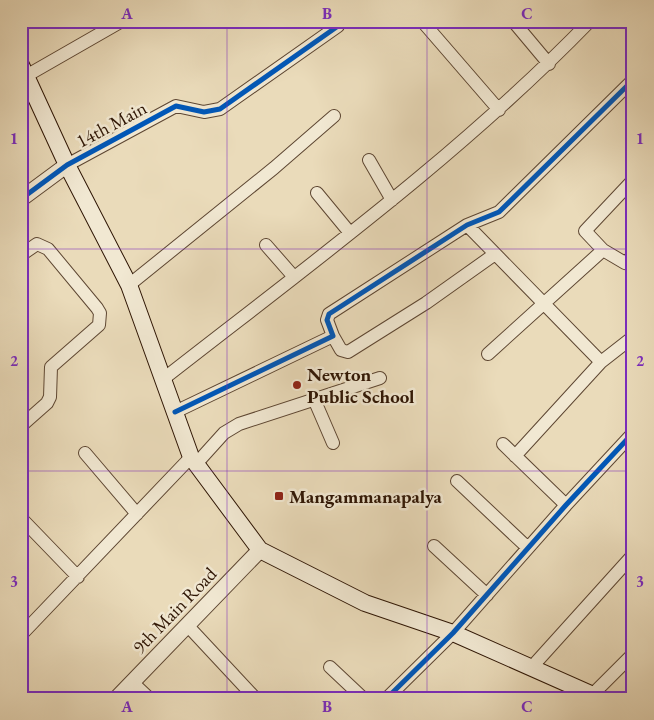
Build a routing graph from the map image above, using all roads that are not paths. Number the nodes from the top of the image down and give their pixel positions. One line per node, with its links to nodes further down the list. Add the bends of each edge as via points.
1 (122, 21): 7 (street)
2 (422, 21): 9 (street)
3 (513, 21): 6 (street)
4 (590, 21): 6 (street)
5 (338, 26): 12 (street, 14th Main, via 225,106 212,112 176,106)
6 (549, 64): 9 (street)
7 (24, 70): 12 (main road)
8 (633, 80): 17 (street, via 499,212)
9 (499, 110): 16 (street)
10 (334, 116): 25 (street)
11 (368, 160): 16 (street)
12 (67, 166): 15 (street, 14th Main); 25 (main road)
13 (633, 180): 20 (street, via 585,231)
14 (316, 193): 18 (street)
15 (21, 199)
16 (392, 200): 18 (street)
17 (466, 224): 21 (street); 27 (street, via 329,314 327,320)
18 (350, 233): 24 (street)
19 (266, 245): 24 (street)
20 (603, 250): 23 (street, via 625,263); 26 (street)
21 (495, 254): 26 (street); 27 (street, via 348,352 342,350)
22 (21, 255): 35 (street, via 37,244 48,249 97,308 101,319 51,367 51,390 47,403)
23 (633, 256)
24 (294, 277): 32 (street)
25 (129, 285): 32 (main road)
26 (543, 303): 29 (street); 30 (street)
27 (333, 336): 34 (street)
28 (633, 337): 30 (street)
29 (488, 354)
30 (602, 362): 40 (street)
31 (380, 378): 33 (street)
32 (162, 380): 34 (main road)
33 (314, 399): 37 (street); 41 (street, via 230,428)
34 (175, 412): 41 (main road)
35 (21, 426)
36 (633, 433): 43 (street)
37 (333, 443)
38 (503, 444): 40 (street)
39 (85, 453): 44 (street)
40 (515, 456): 43 (street)
41 (194, 460): 44 (street); 48 (main road)
42 (457, 481): 47 (street)
43 (566, 505): 47 (street)
44 (137, 514): 50 (street)
45 (22, 520): 50 (street)
46 (434, 546): 51 (street)
47 (528, 548): 51 (street)
48 (260, 550): 52 (street, 9th Main Road); 53 (main road, via 365,604)
49 (633, 555): 57 (street)
50 (78, 577): 54 (street)
51 (487, 595): 53 (street)
52 (187, 625): 58 (street, 9th Main Road); 62 (street)
53 (453, 633): 57 (main road); 64 (street)
54 (21, 635)
55 (633, 654): 59 (street)
56 (330, 668): 63 (street)
57 (531, 668): 59 (main road)
58 (132, 682): 60 (street, 9th Main Road); 61 (street)
59 (597, 696)
60 (116, 699)
61 (150, 699)
62 (256, 699)
63 (364, 699)
64 (386, 699)

